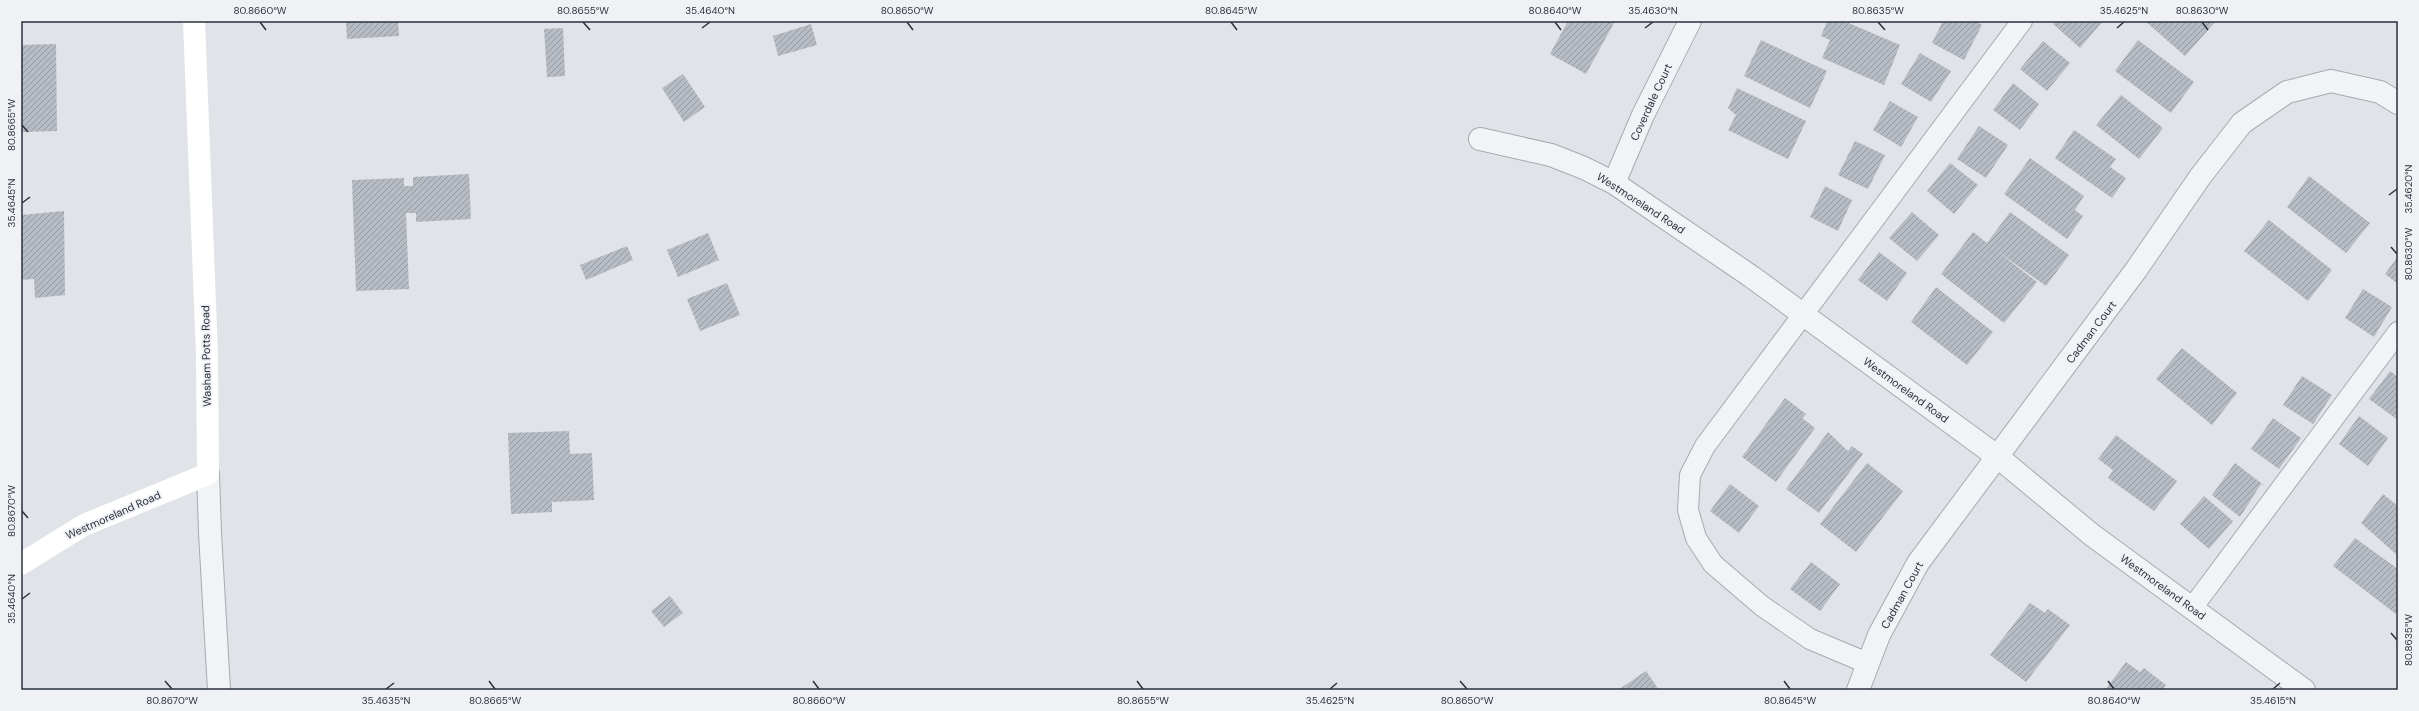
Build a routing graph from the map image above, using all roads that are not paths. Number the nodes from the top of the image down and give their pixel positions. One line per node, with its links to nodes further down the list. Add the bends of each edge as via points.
1 (194, 21): 10 (street, Washam Potts Road)
2 (1690, 21): 6 (street, Coverdale Court, via 1643,115)
3 (2022, 21): 7 (lane)
4 (2398, 103): 9 (street, Cadman Court, via 2380,92 2330,81 2287,92 2242,123 2200,177 2136,270)
5 (1480, 139): 6 (street, Westmoreland Road, via 1551,155)
6 (1614, 183): 7 (street, Westmoreland Road)
7 (1803, 314): 9 (street, Westmoreland Road); 13 (lane, via 1705,446 1690,475 1688,510 1696,538 1713,564 1762,606 1810,639)
8 (2398, 332): 12 (lane)
9 (1998, 457): 12 (street, Westmoreland Road, via 2092,535); 13 (street, Cadman Court, via 1918,563 1879,635)
10 (208, 474): 11 (street, Westmoreland Road, via 84,525); 14 (street, Washam Potts Road)
11 (21, 564)
12 (2192, 608): 16 (street, Westmoreland Road)
13 (1867, 664): 15 (street, Cadman Court)
14 (219, 690)
15 (1858, 690)
16 (2304, 690)

